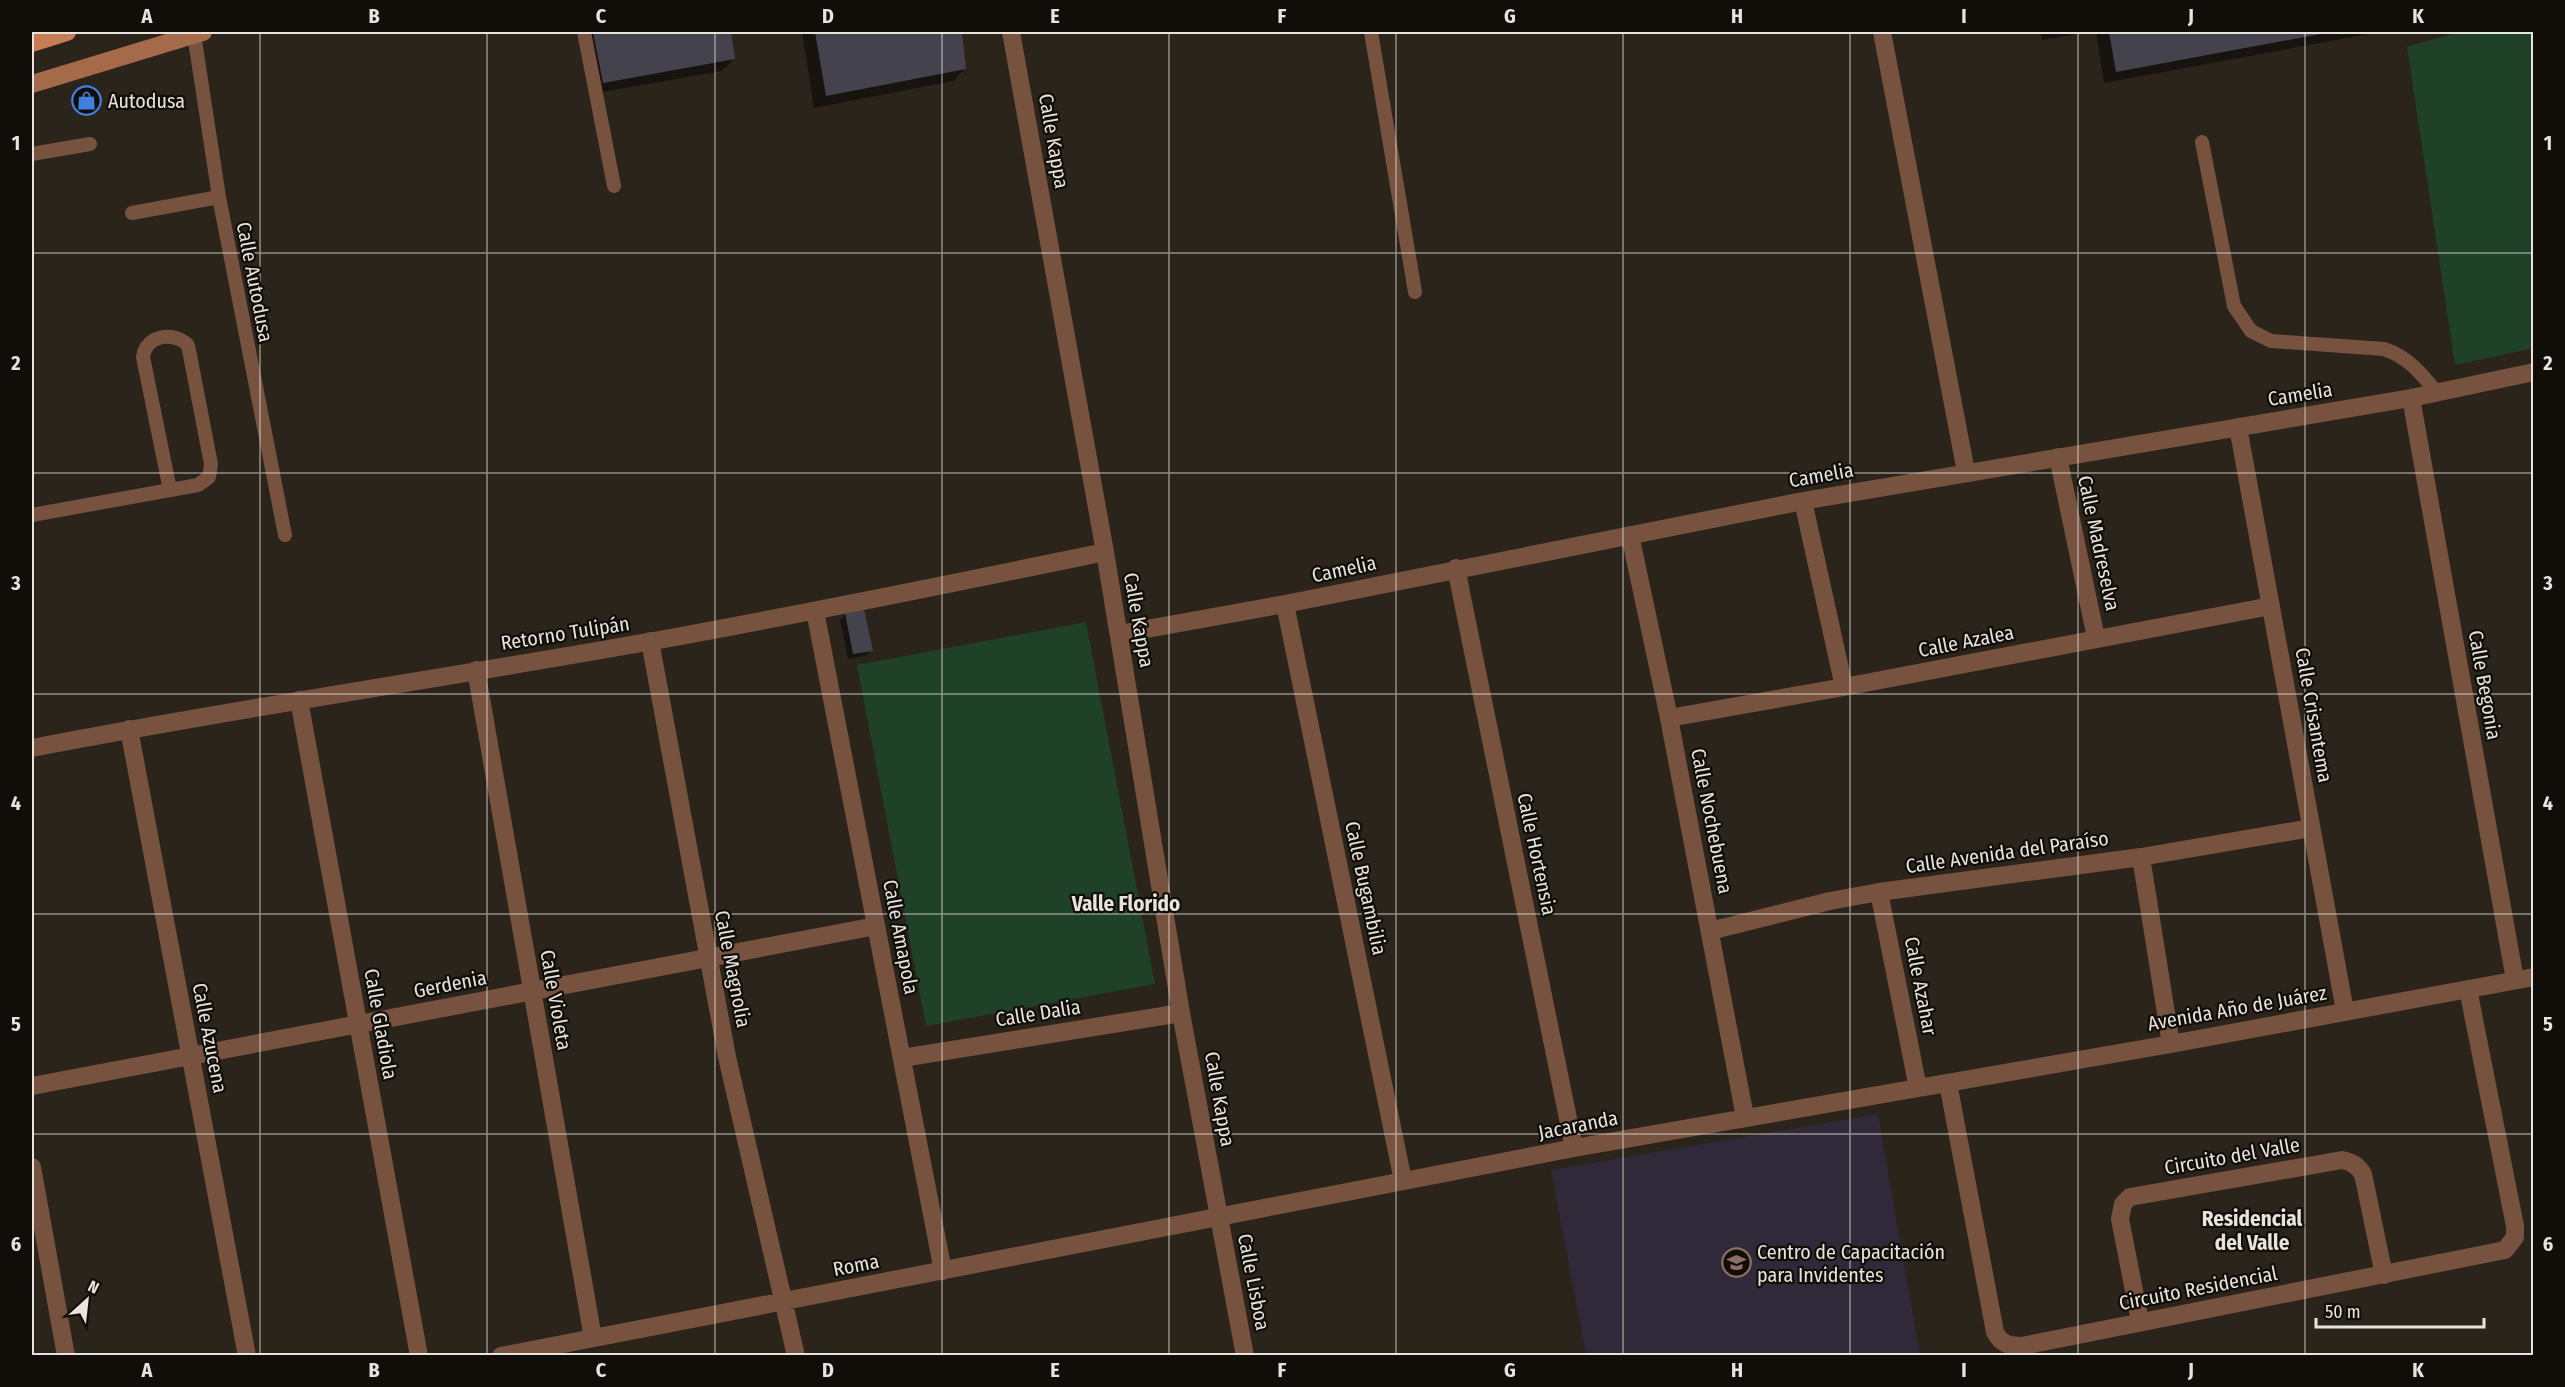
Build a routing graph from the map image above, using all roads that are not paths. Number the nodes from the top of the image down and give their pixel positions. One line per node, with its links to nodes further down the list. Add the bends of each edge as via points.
1 (67, 32): 7 (main road)
2 (584, 32): 12 (lane)
3 (1011, 32): 27 (street, Calle Kappa)
4 (1371, 32): 15 (lane)
5 (1882, 32): 21 (street)
6 (198, 33): 8 (street); 13 (lane, Calle Autodusa)
7 (32, 43)
8 (32, 84)
9 (2202, 142): 17 (lane, via 2234,306 2251,331 2271,341 2384,349 2401,355)
10 (90, 144): 11 (lane)
11 (32, 154)
12 (614, 186)
13 (219, 197): 14 (lane); 25 (lane, Calle Autodusa)
14 (132, 213)
15 (1415, 291)
16 (2534, 372): 17 (street, Camelia)
17 (2437, 393): 18 (street, Camelia)
18 (2411, 398): 19 (street, Camelia); 48 (street, Calle Begonia)
19 (2238, 427): 20 (street, Camelia); 30 (street, Calle Crisantema)
20 (2058, 457): 21 (street, Camelia); 33 (street, Calle Madreselva)
21 (1966, 472): 23 (street, Camelia)
22 (170, 490): 22 (lane, via 143,357 150,342 170,336 188,345 211,464 204,483); 24 (lane)
23 (1803, 501): 26 (street, Camelia); 36 (street)
24 (32, 515)
25 (285, 535)
26 (1630, 535): 28 (street, Camelia); 38 (street, Calle Nochebuena)
27 (1105, 552): 31 (street, Retorno Tulipán); 32 (street, Calle Kappa)
28 (1455, 568): 29 (street, Camelia); 61 (street, Calle Hortensia)
29 (1285, 604): 32 (street, Camelia); 63 (street, Calle Bugambilia)
30 (2271, 606): 33 (street, Calle Azalea); 41 (street, Calle Crisantema)
31 (815, 611): 34 (street, Retorno Tulipán); 44 (street, Calle Amapola)
32 (1119, 634): 52 (street, Calle Kappa)
33 (2096, 638): 36 (street, Calle Azalea)
34 (650, 641): 35 (street, Retorno Tulipán); 46 (street, Calle Magnolia)
35 (476, 670): 37 (street, Retorno Tulipán); 50 (street, Calle Violeta)
36 (1844, 687): 38 (street, Calle Azalea)
37 (298, 700): 39 (street, Retorno Tulipán); 53 (street, Calle Gladiola)
38 (1669, 718): 45 (street, Calle Nochebuena)
39 (129, 729): 40 (street, Retorno Tulipán); 55 (street, Calle Azucena)
40 (32, 748)
41 (2311, 828): 42 (street, Calle Avenida del Paraíso); 51 (street, Calle Crisantema)
42 (2141, 857): 43 (street, Calle Avenida del Paraíso); 54 (street)
43 (1879, 892): 45 (street, Calle Avenida del Paraíso); 59 (street, Calle Azahar)
44 (876, 926): 46 (street, Gerdenia); 56 (street, Calle Amapola)
45 (1710, 931): 60 (street, Calle Nochebuena)
46 (708, 958): 50 (street, Gerdenia); 67 (street, Calle Magnolia, via 748,1157)
47 (2534, 977): 48 (street, Avenida Año de Juárez)
48 (2515, 980): 49 (street, Avenida Año de Juárez)
49 (2468, 989): 51 (street, Avenida Año de Juárez); 66 (street, Circuito Residencial, via 2515,1237 2505,1250)
50 (532, 992): 53 (street, Gerdenia); 69 (street, Calle Violeta)
51 (2344, 1011): 54 (street, Avenida Año de Juárez)
52 (1181, 1013): 56 (street, Calle Dalia); 64 (street, Calle Kappa)
53 (358, 1024): 55 (street, Gerdenia); 72 (street, Calle Gladiola)
54 (2171, 1044): 57 (street, Avenida Año de Juárez)
55 (190, 1056): 58 (street, Gerdenia); 71 (street, Calle Azucena)
56 (902, 1058): 65 (street, Calle Amapola)
57 (1948, 1083): 59 (street, Jacaranda); 68 (street, Circuito Residencial, via 1998,1338 2011,1346 2022,1346)
58 (32, 1086)
59 (1918, 1088): 60 (street, Jacaranda)
60 (1745, 1117): 61 (street, Jacaranda)
61 (1574, 1149): 63 (street, Jacaranda)
62 (32, 1167): 70 (street)
63 (1403, 1181): 64 (street, Jacaranda)
64 (1218, 1217): 65 (street, Roma); 75 (street, Calle Lisboa)
65 (943, 1271): 67 (street, Roma)
66 (2384, 1275): 68 (street, Circuito Residencial); 68 (street, Circuito del Valle, via 2362,1174 2350,1161 2130,1197 2123,1203 2120,1219)
67 (784, 1302): 69 (street, Roma); 74 (street, Calle Magnolia)
68 (2140, 1321)
69 (593, 1338): 73 (street, Roma)
70 (66, 1356)
71 (247, 1356)
72 (419, 1356)
73 (501, 1356)
74 (796, 1356)
75 (1245, 1356)

